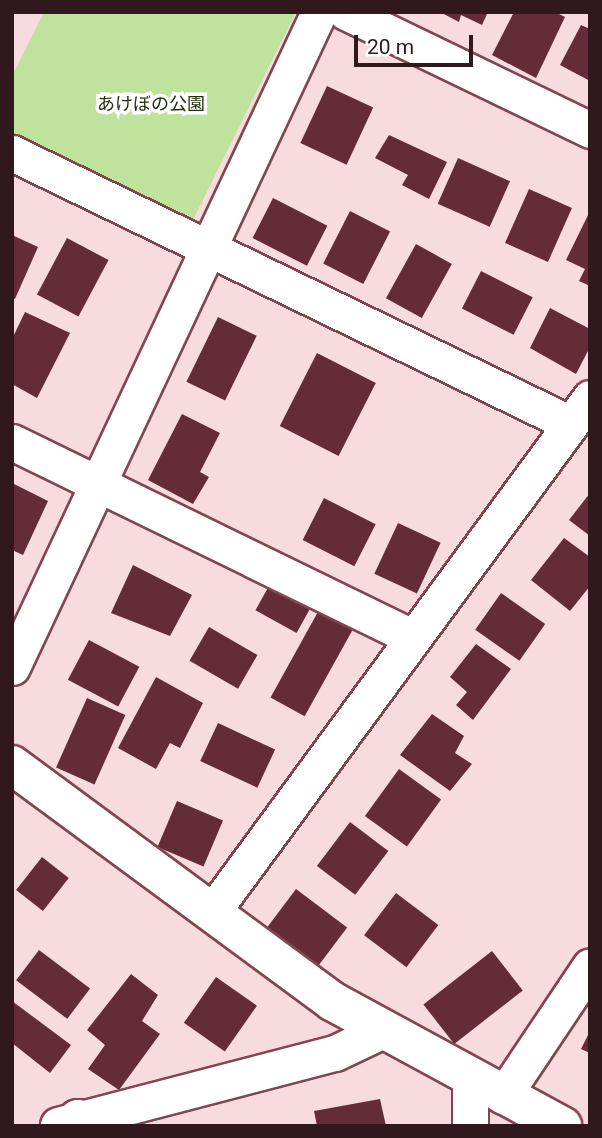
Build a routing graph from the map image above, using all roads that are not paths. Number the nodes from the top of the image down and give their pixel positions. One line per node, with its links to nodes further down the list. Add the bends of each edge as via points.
1 (319, 12): 5 (street)
2 (346, 12): 3 (street)
3 (590, 130)
4 (12, 153): 5 (street)
5 (208, 249): 6 (street); 8 (street)
6 (580, 411): 9 (street)
7 (12, 442): 8 (street)
8 (99, 483): 9 (street); 10 (street)
9 (413, 638): 12 (street)
10 (12, 667)
11 (12, 765): 12 (street)
12 (212, 912): 14 (street, via 332,1001)
13 (590, 966): 16 (street)
14 (383, 1030): 15 (street); 17 (street, via 335,1052)
15 (470, 1079): 16 (street); 18 (street)
16 (503, 1097): 19 (street)
17 (75, 1124)
18 (470, 1126)
19 (562, 1126)

